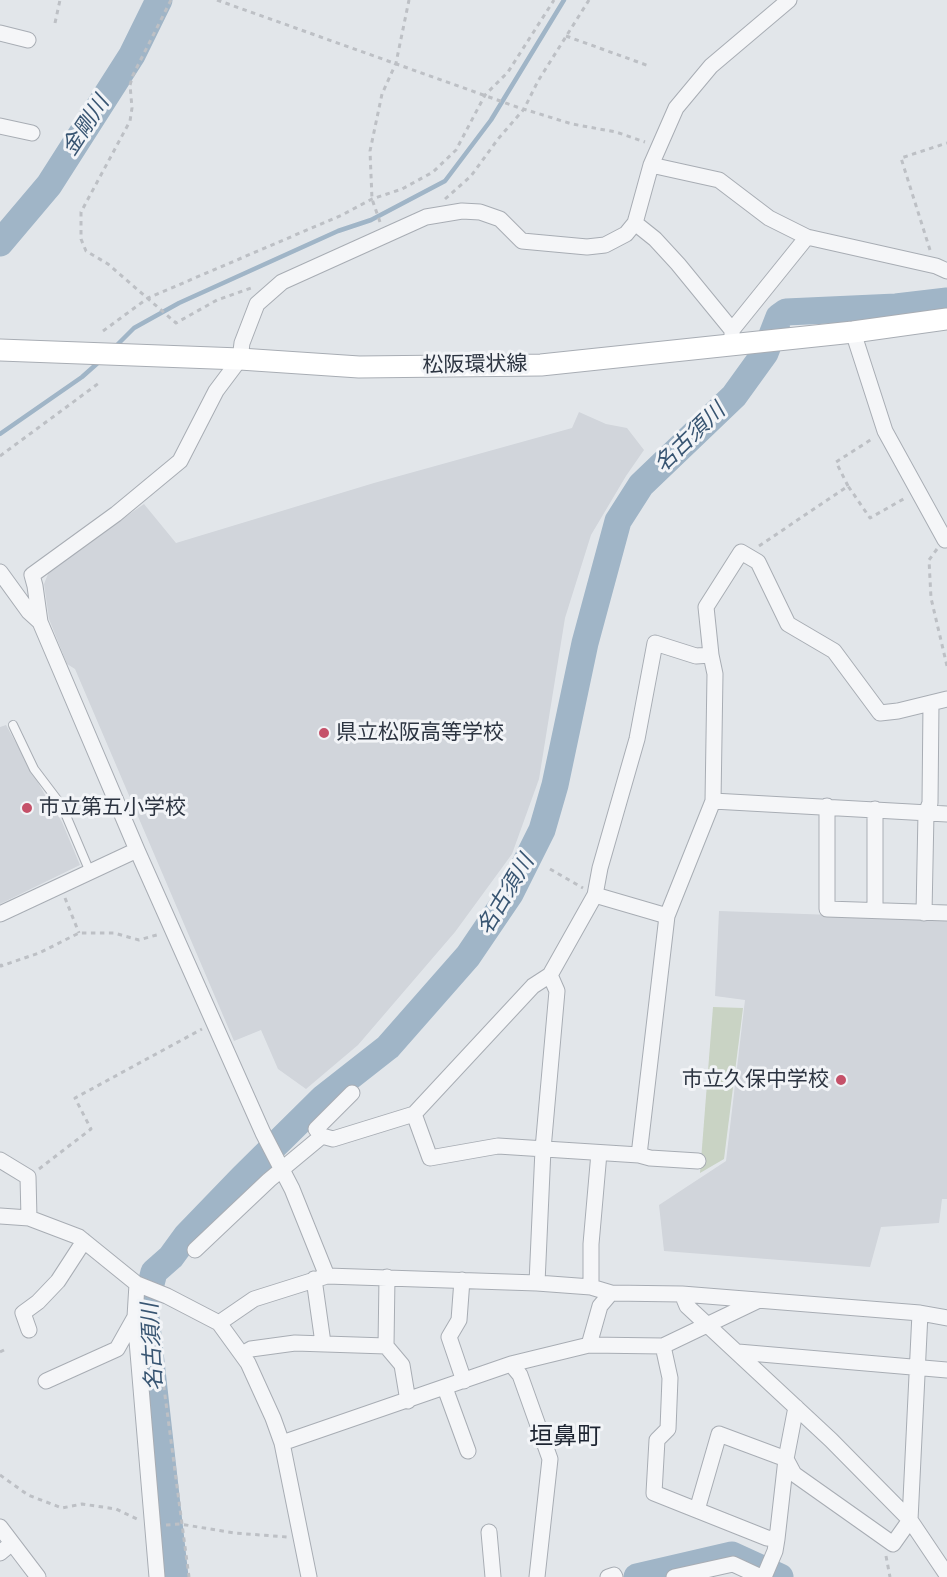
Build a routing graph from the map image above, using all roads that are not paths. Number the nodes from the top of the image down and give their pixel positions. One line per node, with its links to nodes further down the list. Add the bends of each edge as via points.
1 (789, 0): 6 (street, via 711,66 676,108)
2 (0, 33): 3 (street)
3 (28, 39)
4 (0, 126): 5 (street)
5 (32, 133)
6 (651, 165): 7 (street); 8 (street, via 719,180 769,218)
7 (635, 223): 12 (street, via 678,264); 14 (street, via 626,234 605,245 587,247 522,241 500,219 480,212 426,218 282,282 257,304)
8 (807, 237): 9 (street); 12 (street)
9 (941, 269)
10 (947, 320): 11 (main road, 松阪環状線)
11 (853, 332): 12 (main road, 松阪環状線); 15 (street, via 885,431)
12 (736, 339): 14 (main road, 松阪環状線, via 541,364 359,367)
13 (0, 350): 14 (main road, 松阪環状線)
14 (240, 359): 17 (street, via 216,391 180,461 32,575)
15 (945, 540)
16 (0, 572): 17 (street)
17 (40, 622): 27 (street)
18 (711, 655): 20 (street, via 706,607 741,552 758,562 788,624 834,651 880,713); 22 (street, via 715,674); 29 (street, via 696,656 655,643 637,739)
19 (947, 699): 20 (street)
20 (931, 703): 25 (street, via 930,803)
21 (13, 725): 28 (lane, via 34,769 62,806)
22 (713, 801): 23 (street); 34 (street)
23 (827, 806): 24 (street); 30 (street, via 827,909)
24 (876, 809): 25 (street); 30 (street)
25 (926, 813): 26 (street); 31 (street)
26 (947, 814)
27 (137, 850): 28 (street); 44 (street)
28 (90, 872): 33 (street)
29 (595, 894): 34 (street); 35 (street)
30 (875, 910): 31 (street)
31 (924, 912): 32 (street)
32 (947, 913)
33 (0, 914)
34 (667, 916): 41 (street)
35 (550, 975): 37 (street, via 533,986); 39 (street, via 557,991)
36 (352, 1093): 38 (street, via 316,1129)
37 (414, 1114): 38 (street, via 333,1139); 39 (street, via 430,1158 498,1146)
38 (322, 1136): 44 (street)
39 (543, 1149): 40 (street); 52 (street)
40 (599, 1153): 41 (street); 54 (street)
41 (639, 1155): 43 (street)
42 (0, 1160): 46 (street, via 28,1177)
43 (698, 1161)
44 (283, 1171): 48 (street); 49 (street)
45 (0, 1216): 46 (street)
46 (29, 1218): 47 (street)
47 (84, 1241): 53 (street); 63 (street, via 58,1281 23,1313)
48 (195, 1250)
49 (320, 1277): 50 (street); 61 (street, via 254,1299); 64 (street)
50 (387, 1277): 51 (street); 66 (street)
51 (462, 1280): 52 (street); 74 (street, via 459,1320 449,1337)
52 (537, 1283): 54 (street)
53 (137, 1284): 59 (street); 61 (street)
54 (591, 1287): 55 (street)
55 (611, 1293): 56 (street); 65 (street, via 600,1306)
56 (682, 1294): 57 (street); 62 (street, via 687,1306)
57 (759, 1300): 58 (street); 62 (street)
58 (920, 1313): 60 (street); 71 (street)
59 (135, 1317): 73 (street, via 117,1348); 90 (street)
60 (947, 1318)
61 (219, 1323): 69 (street)
62 (709, 1325): 67 (street); 68 (street)
63 (29, 1330)
64 (323, 1343): 66 (street); 69 (street, via 295,1343 251,1349)
65 (589, 1345): 67 (street); 70 (street)
66 (386, 1346): 76 (street, via 402,1365)
67 (663, 1346): 81 (street, via 670,1378 668,1429 657,1440 654,1493)
68 (738, 1352): 71 (street); 77 (street)
69 (242, 1354): 78 (street)
70 (511, 1364): 74 (street); 93 (street, via 520,1375 550,1459)
71 (918, 1366): 72 (street); 82 (street)
72 (947, 1370)
73 (46, 1381)
74 (464, 1381): 75 (street)
75 (445, 1388): 76 (street); 79 (street)
76 (408, 1401): 78 (street)
77 (796, 1407): 80 (street); 82 (street)
78 (282, 1443): 91 (street)
79 (468, 1451)
80 (786, 1459): 81 (street, via 719,1434); 82 (street, via 794,1474 893,1545); 85 (street)
81 (697, 1510): 85 (street, via 767,1539)
82 (910, 1520): 88 (street)
83 (0, 1527): 86 (street)
84 (489, 1532): 92 (street)
85 (777, 1539): 97 (street, via 776,1551)
86 (6, 1548): 89 (street)
87 (716, 1572): 96 (street); 97 (street, via 733,1564)
88 (947, 1575)
89 (38, 1577)
90 (157, 1577)
91 (309, 1577)
92 (493, 1577)
93 (537, 1577)
94 (608, 1577): 95 (street)
95 (615, 1577)
96 (674, 1577)
97 (762, 1577)

